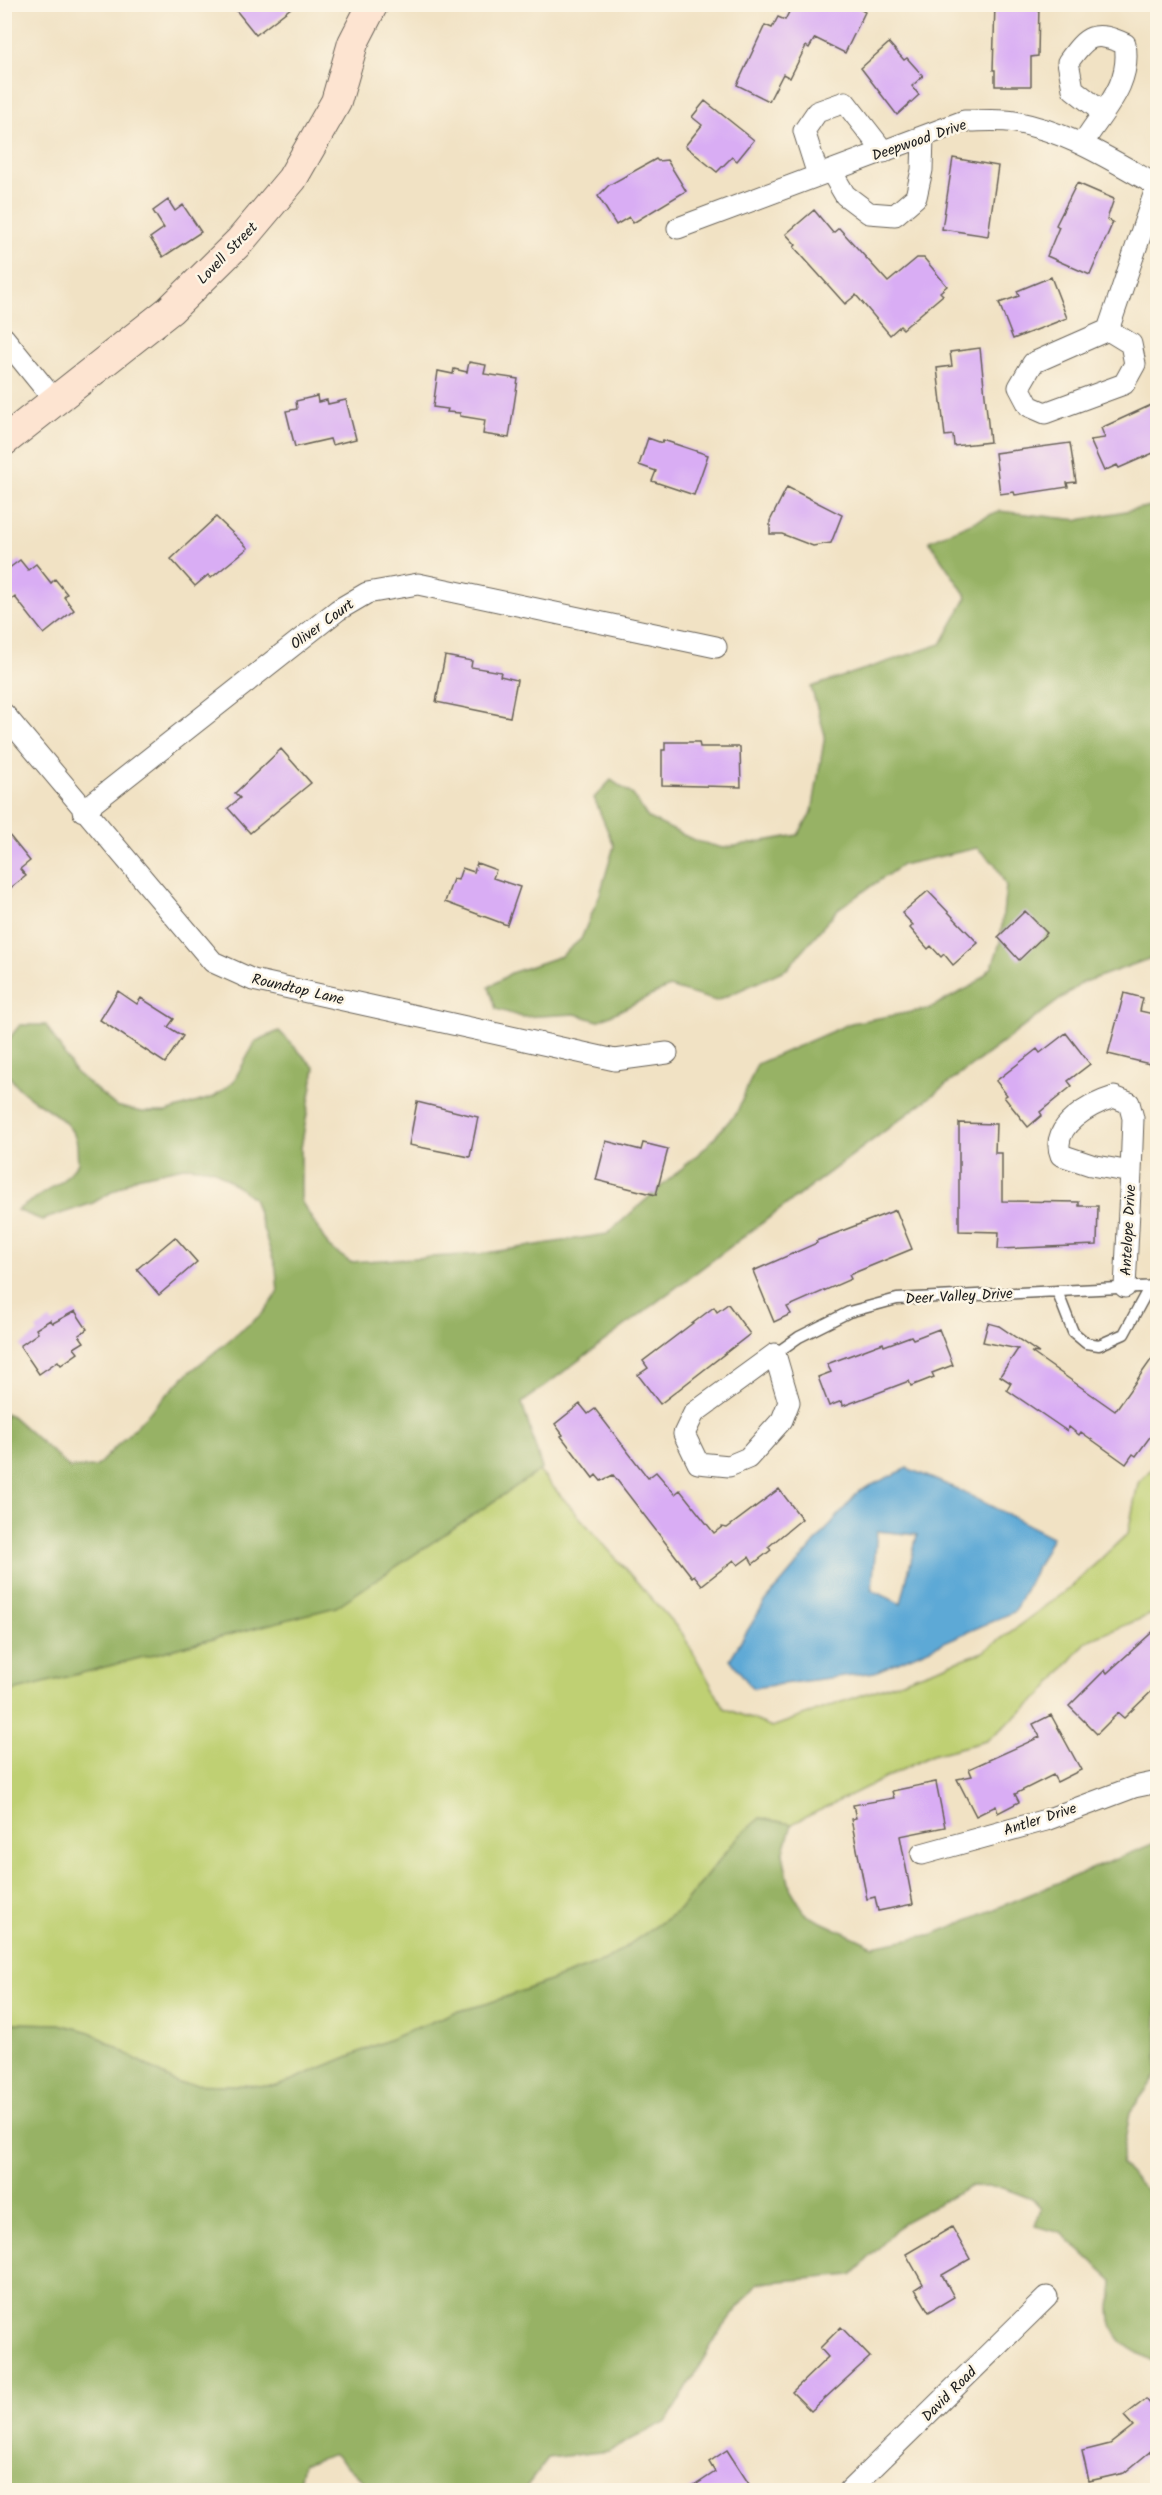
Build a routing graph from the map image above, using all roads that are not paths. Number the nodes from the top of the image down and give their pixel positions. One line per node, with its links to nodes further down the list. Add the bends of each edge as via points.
1 (373, 4): 11 (street, Lovell Street, via 353,43 336,102 292,179 240,241 170,310)
2 (1102, 112): 4 (street)
3 (923, 137): 4 (street, Deepwood Drive, via 964,121 1013,122); 5 (street, Deepwood Drive); 6 (street, via 922,170 915,197 895,215 869,213)
4 (1083, 143): 7 (street, Deepwood Drive)
5 (884, 152): 6 (street, Deepwood Drive); 6 (street, via 845,102 817,112 804,131)
6 (825, 173): 8 (street, Deepwood Drive)
7 (1157, 186): 9 (street)
8 (678, 228)
9 (1108, 330): 9 (street, via 1033,363 1019,387 1029,406 1045,413 1124,384 1136,364 1131,344)
10 (4, 338): 11 (street)
11 (55, 401): 12 (street, Lovell Street)
12 (4, 441)
13 (716, 647): 15 (street, Oliver Court, via 418,584 367,593 338,610)
14 (4, 714): 15 (street, Roundtop Lane)
15 (83, 811): 16 (street, Roundtop Lane, via 213,962 253,980 615,1060)
16 (667, 1053)
17 (1131, 1172): 19 (street, Antelope Drive)
18 (1154, 1286): 19 (lane, Deer Valley Drive); 20 (lane, via 1124,1334 1100,1345 1086,1343 1073,1332)
19 (1125, 1287): 20 (lane, Deer Valley Drive)
20 (1057, 1291): 21 (lane, Deer Valley Drive, via 897,1299 849,1312)
21 (775, 1354): 21 (street, Deer Valley Drive, via 693,1413 684,1434 698,1463 729,1466 748,1458 782,1420 789,1402)
22 (1158, 1782): 23 (street, Antler Drive, via 1046,1820)
23 (922, 1854)
24 (1047, 2297): 25 (street, David Road)
25 (850, 2490)

